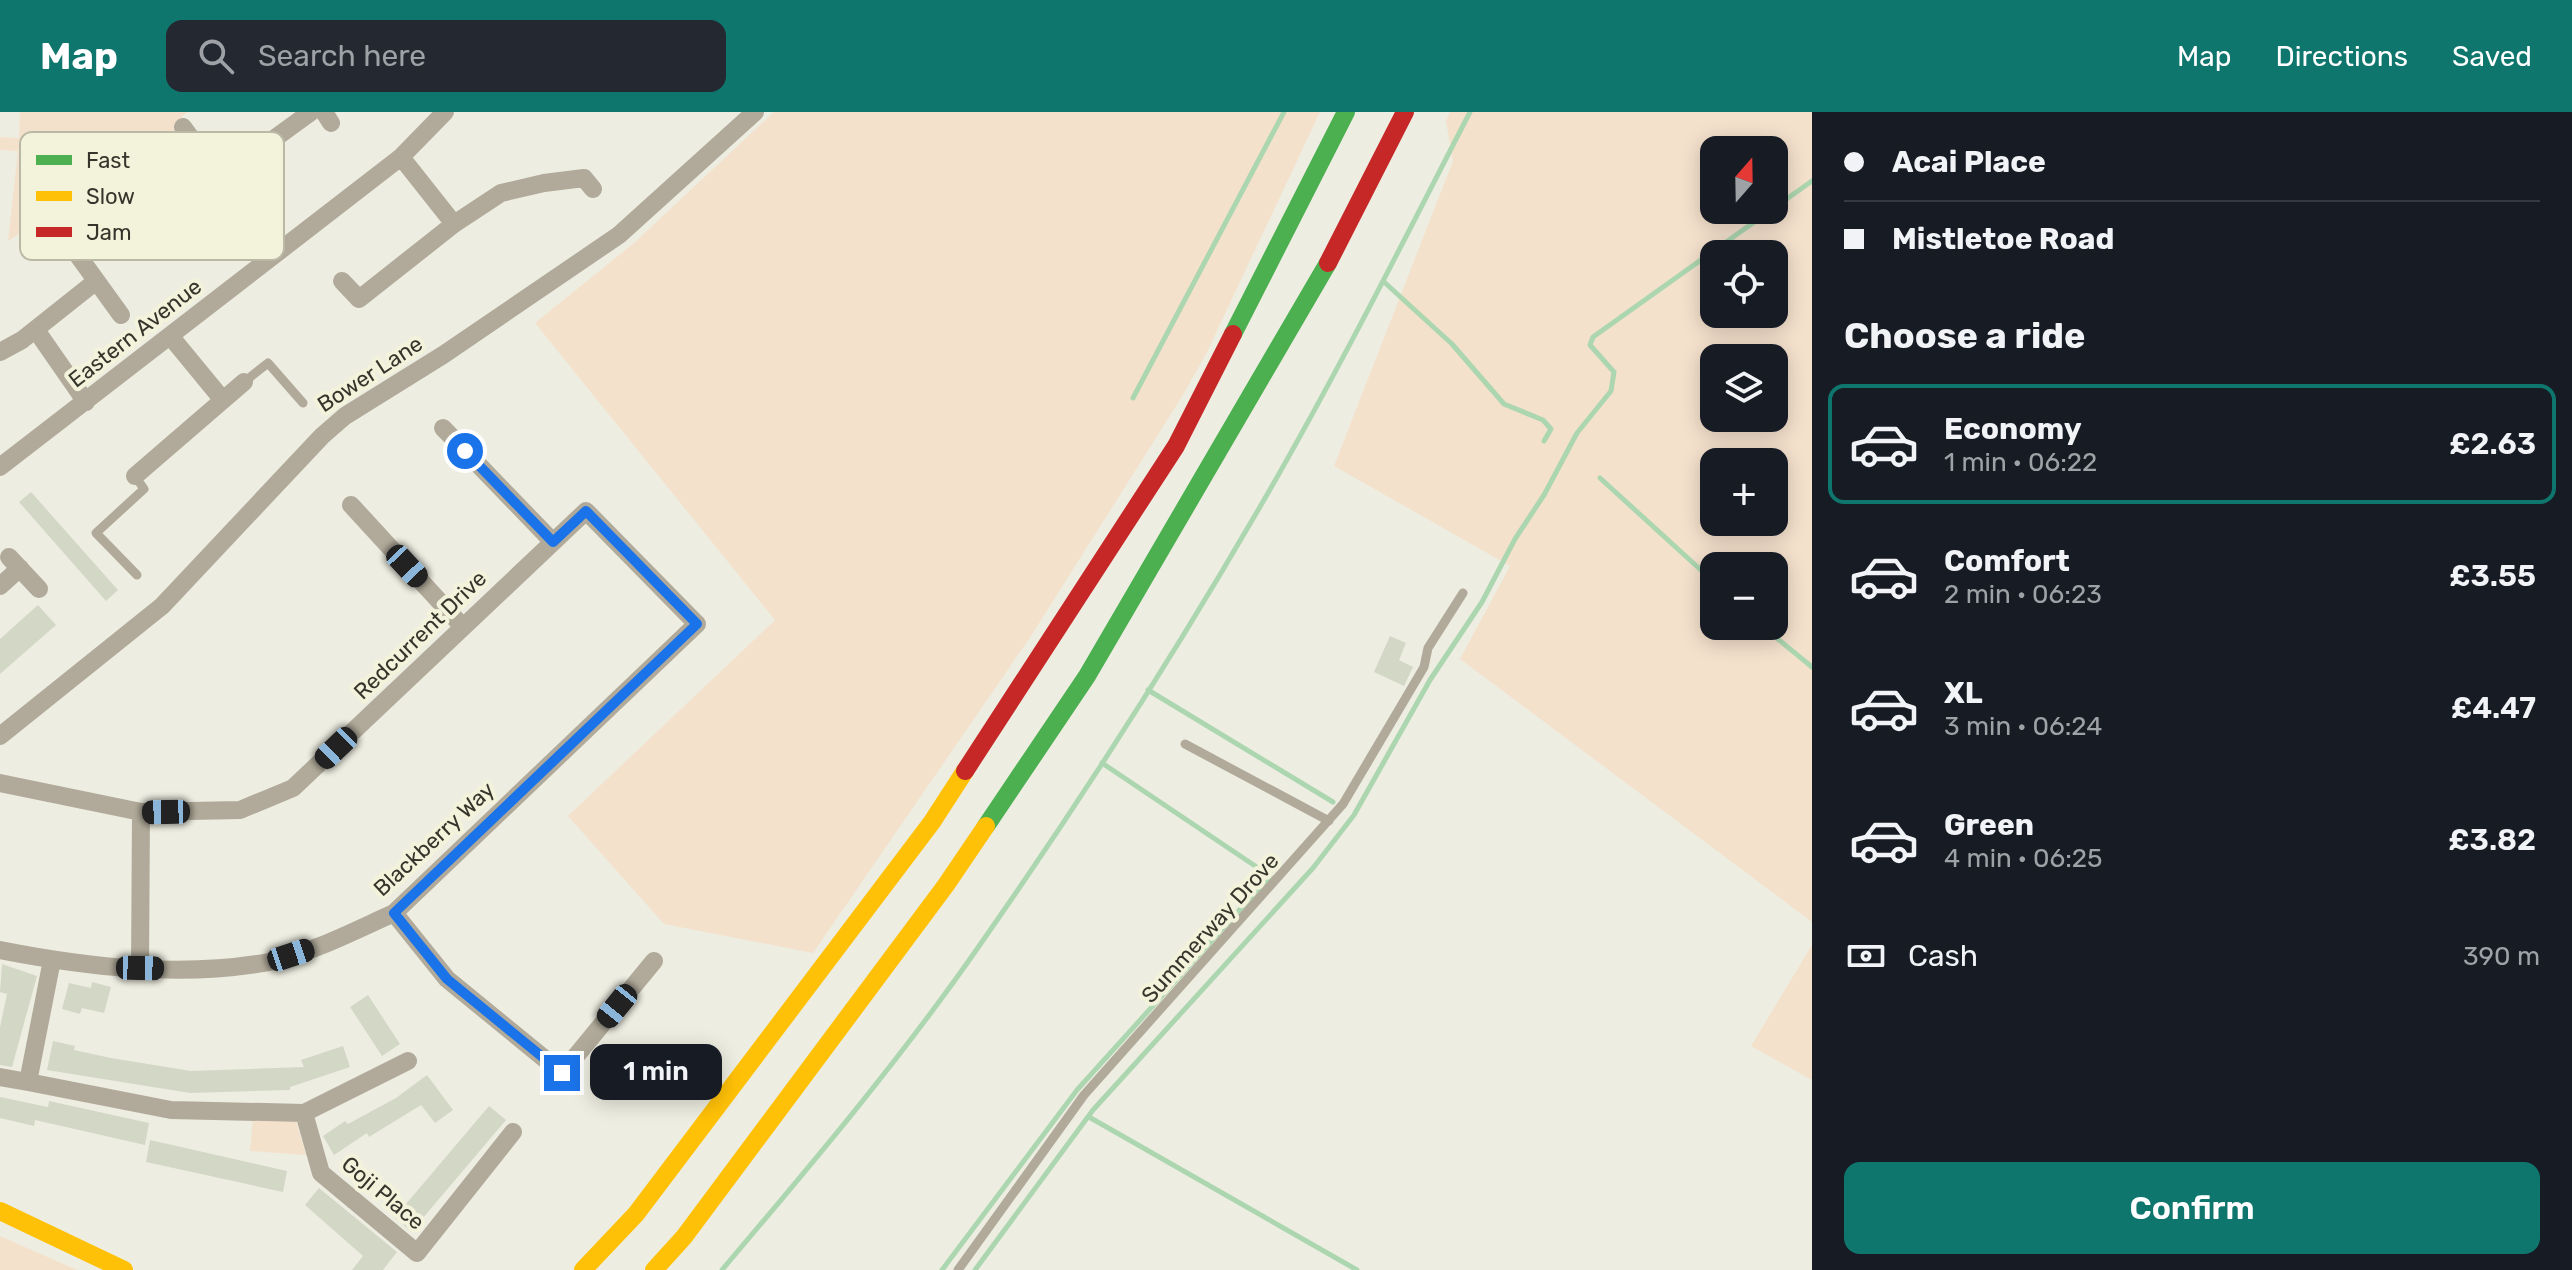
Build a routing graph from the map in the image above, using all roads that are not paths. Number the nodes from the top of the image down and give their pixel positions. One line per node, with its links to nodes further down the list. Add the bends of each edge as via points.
1 (311, 112): 8 (street)
2 (445, 112): 9 (street, Eastern Avenue)
3 (755, 112): 38 (street, Bower Lane, via 619,235 345,416 162,606)
4 (1346, 112): 55 (main road, via 1176,446 932,822 636,1214)
5 (1405, 112): 56 (main road, via 1349,226 1087,676 946,885)
6 (183, 127): 7 (street)
7 (187, 132)
8 (283, 132)
9 (401, 157): 11 (street); 12 (street, Eastern Avenue)
10 (597, 164): 11 (street, via 589,184 544,183 501,193)
11 (454, 224): 17 (street)
12 (284, 246)
13 (80, 260): 16 (street)
14 (266, 260): 21 (street, Eastern Avenue)
15 (342, 281): 17 (street)
16 (95, 282): 18 (street); 20 (street)
17 (359, 299): 19 (street)
18 (121, 315)
19 (362, 319)
20 (36, 330): 22 (street); 25 (street)
21 (171, 337): 24 (street); 25 (street, Eastern Avenue)
22 (0, 352)
23 (244, 382): 24 (street); 26 (lane, via 268,363)
24 (222, 399): 29 (street)
25 (86, 402): 28 (street, Eastern Avenue)
26 (303, 403)
27 (443, 428): 31 (street)
28 (0, 467)
29 (135, 476): 32 (lane, via 144,489 96,533)
30 (351, 505): 37 (street)
31 (553, 542): 36 (street, Redcurrent Drive, via 586,511); 37 (street, Redcurrent Drive)
32 (137, 575)
33 (0, 586): 34 (street, via 14,562)
34 (39, 589)
35 (1463, 593): 42 (lane, Summerway Drove, via 1372,756)
36 (697, 624): 43 (street, Blackberry Way)
37 (463, 627): 41 (street, Redcurrent Drive, via 293,788 240,810)
38 (0, 736)
39 (1185, 744): 42 (lane)
40 (0, 783): 41 (street, Redcurrent Drive)
41 (141, 812): 47 (street)
42 (1329, 821): 57 (lane, Summerway Drove, via 1084,1095)
43 (394, 913): 46 (street, via 447,979 562,1073); 47 (street, Blackberry Way, via 334,941 270,961 205,969)
44 (0, 950): 45 (street, Blackberry Way)
45 (52, 960): 47 (street, Blackberry Way); 50 (street)
46 (654, 961)
47 (140, 968)
48 (408, 1061): 51 (street)
49 (0, 1077): 50 (street)
50 (28, 1082): 51 (street, via 171,1110)
51 (304, 1113): 52 (street, Goji Place, via 321,1173 417,1253)
52 (513, 1132)
53 (0, 1211): 54 (main road)
54 (124, 1270)
55 (583, 1270)
56 (654, 1270)
57 (958, 1270)

